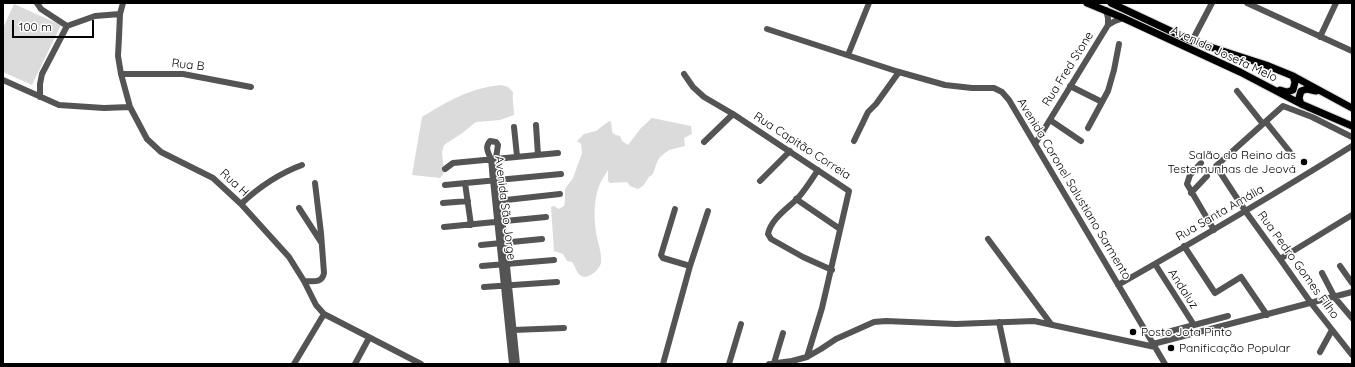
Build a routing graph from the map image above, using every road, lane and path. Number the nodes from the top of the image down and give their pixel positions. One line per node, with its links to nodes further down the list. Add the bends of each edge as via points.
1 (37, 3): 12 (street, via 41,9)
2 (123, 3): 10 (street, Rua H)
3 (869, 3): 19 (street)
4 (1087, 3): 9 (main road, Avenida Josefa Melo)
5 (1212, 3): 16 (street)
6 (1246, 3): 15 (street)
7 (1336, 3): 15 (street)
8 (1116, 4): 16 (main road, Avenida Josefa Melo)
9 (1106, 10): 11 (main road, Avenida Josefa Melo); 13 (street, Rua Fred Stone)
10 (120, 14): 12 (street, via 95,16); 21 (street, Rua H, via 118,56)
11 (1124, 18): 13 (street, Rua Fred Stone); 27 (main road, Avenida Josefa Melo)
12 (67, 26): 30 (street, via 42,74)
13 (1108, 26): 25 (street, Rua Fred Stone)
14 (767, 29): 19 (street, Avenida Coronel Salustiano Sarmento)
15 (1320, 37): 18 (street)
16 (1192, 41): 23 (main road, Avenida Josefa Melo)
17 (1119, 44): 31 (street, via 1111,80)
18 (1352, 51)
19 (848, 55): 20 (street, Avenida Coronel Salustiano Sarmento)
20 (900, 72): 44 (street, via 868,112); 47 (street, Avenida Coronel Salustiano Sarmento, via 945,85 998,89 1006,95)
21 (121, 74): 26 (street, Rua B, via 183,74); 33 (street, Rua H)
22 (684, 74): 35 (street, Rua Capitão Correia, via 699,93)
23 (1293, 76): 27 (main road, via 1296,85 1290,92); 29 (main road, Avenida Josefa Melo)
24 (3, 80): 30 (street)
25 (1070, 86): 31 (street); 37 (street, Rua Fred Stone)
26 (251, 87)
27 (1268, 87): 32 (main road, Avenida Josefa Melo)
28 (1237, 91): 38 (street)
29 (1328, 95): 32 (main road, via 1307,89 1301,91); 34 (main road, Avenida Josefa Melo)
30 (40, 97): 33 (street, via 67,106)
31 (1102, 102): 42 (street)
32 (1301, 104): 36 (main road, Avenida Josefa Melo)
33 (130, 107): 70 (street, Rua H, via 152,146 210,176)
34 (1352, 108)
35 (733, 114): 46 (street); 49 (street, Rua Capitão Correia)
36 (1314, 114): 38 (street, via 1284,106); 41 (main road, Avenida Josefa Melo); 43 (street)
37 (1050, 120): 45 (street); 47 (street, Rua Fred Stone)
38 (1264, 123): 50 (street); 74 (street, Rua Pedro Gomes Filho, via 1216,166)
39 (536, 125): 52 (street)
40 (514, 126): 53 (street)
41 (1352, 126)
42 (1088, 128)
43 (1352, 137)
44 (854, 141)
45 (1081, 141)
46 (704, 142)
47 (1036, 144): 100 (street, Avenida Coronel Salustiano Sarmento)
48 (1352, 146): 74 (street, Rua Santa Amália)
49 (790, 151): 57 (street, Rua Capitão Correia); 60 (street)
50 (1290, 152)
51 (558, 153): 52 (street)
52 (538, 155): 53 (street)
53 (517, 156): 54 (street)
54 (493, 159): 56 (street, via 453,163); 59 (street, Avenida São Jorge)
55 (302, 165): 70 (street, via 272,179)
56 (445, 169)
57 (818, 170): 66 (street); 80 (street, Rua Capitão Correia, via 849,191)
58 (561, 174): 59 (street)
59 (496, 180): 61 (street); 67 (street, Avenida São Jorge)
60 (760, 180)
61 (465, 183): 63 (street); 68 (street)
62 (315, 184): 85 (street)
63 (446, 185)
64 (1191, 192): 64 (street, via 1187,181 1198,165 1206,177); 81 (street)
65 (560, 194): 67 (street)
66 (796, 199): 80 (street); 95 (street, via 779,216 768,234 771,239)
67 (498, 200): 77 (street, Avenida São Jorge)
68 (468, 201): 69 (street); 78 (street)
69 (443, 203)
70 (241, 204): 97 (street, Rua H, via 289,257)
71 (299, 208): 85 (street)
72 (675, 209): 93 (street, via 661,257)
73 (708, 212): 93 (street)
74 (1246, 212): 81 (street, Rua Santa Amália); 88 (street, Rua Pedro Gomes Filho)
75 (1352, 215): 88 (street)
76 (546, 217): 77 (street)
77 (500, 222): 78 (street); 84 (street, Avenida São Jorge)
78 (471, 225): 79 (street)
79 (444, 227)
80 (840, 229): 95 (street, Rua Capitão Correia)
81 (1214, 230): 87 (street, Rua Santa Amália)
82 (988, 238): 112 (street)
83 (542, 239): 84 (street)
84 (502, 243): 86 (street); 91 (street, Avenida São Jorge)
85 (322, 244): 97 (street, via 323,278 317,281)
86 (481, 245)
87 (1184, 246): 90 (street, Rua Santa Amália); 107 (street, via 1215,293 1241,277)
88 (1280, 258): 105 (street, Rua Pedro Gomes Filho)
89 (554, 260): 91 (street)
90 (1155, 264): 100 (street, Rua Santa Amália); 113 (street, Andaluz)
91 (504, 265): 92 (street); 101 (street, Avenida São Jorge)
92 (482, 266)
93 (690, 266): 129 (street)
94 (1340, 266): 99 (street)
95 (832, 270): 123 (street, Rua Capitão Correia)
96 (1322, 274): 104 (street)
97 (304, 281): 106 (street, Rua H, via 316,305)
98 (557, 282): 101 (street)
99 (1352, 283)
100 (1118, 285): 120 (street, Avenida Coronel Salustiano Sarmento)
101 (507, 286): 102 (street); 116 (street, Avenida São Jorge)
102 (484, 287)
103 (1352, 293): 104 (street)
104 (1335, 298): 105 (street); 109 (street)
105 (1311, 303): 107 (street); 115 (street, Rua Pedro Gomes Filho)
106 (324, 314): 119 (street, Rua H); 124 (street)
107 (1266, 314): 120 (street)
108 (1228, 316): 113 (street)
109 (1352, 318)
110 (999, 322): 112 (street, via 1034,321); 123 (street, via 874,322 836,339); 132 (street)
111 (741, 324): 130 (street)
112 (1051, 324): 120 (street)
113 (1194, 325): 118 (street)
114 (564, 328): 116 (street)
115 (1332, 330): 121 (street); 122 (street, Rua Pedro Gomes Filho)
116 (512, 333): 127 (street, Avenida São Jorge); 128 (street, Avenida São Jorge)
117 (782, 333): 131 (street)
118 (1160, 334)
119 (369, 338): 125 (street); 126 (street, Rua H)
120 (1154, 346): 133 (street, Avenida Coronel Salustiano Sarmento)
121 (1320, 352)
122 (1352, 355)
123 (807, 357): 131 (street)
124 (294, 364)
125 (355, 364)
126 (420, 364)
127 (512, 364)
128 (518, 364)
129 (663, 364)
130 (729, 364)
131 (771, 364)
132 (1008, 364)
133 (1165, 364)

